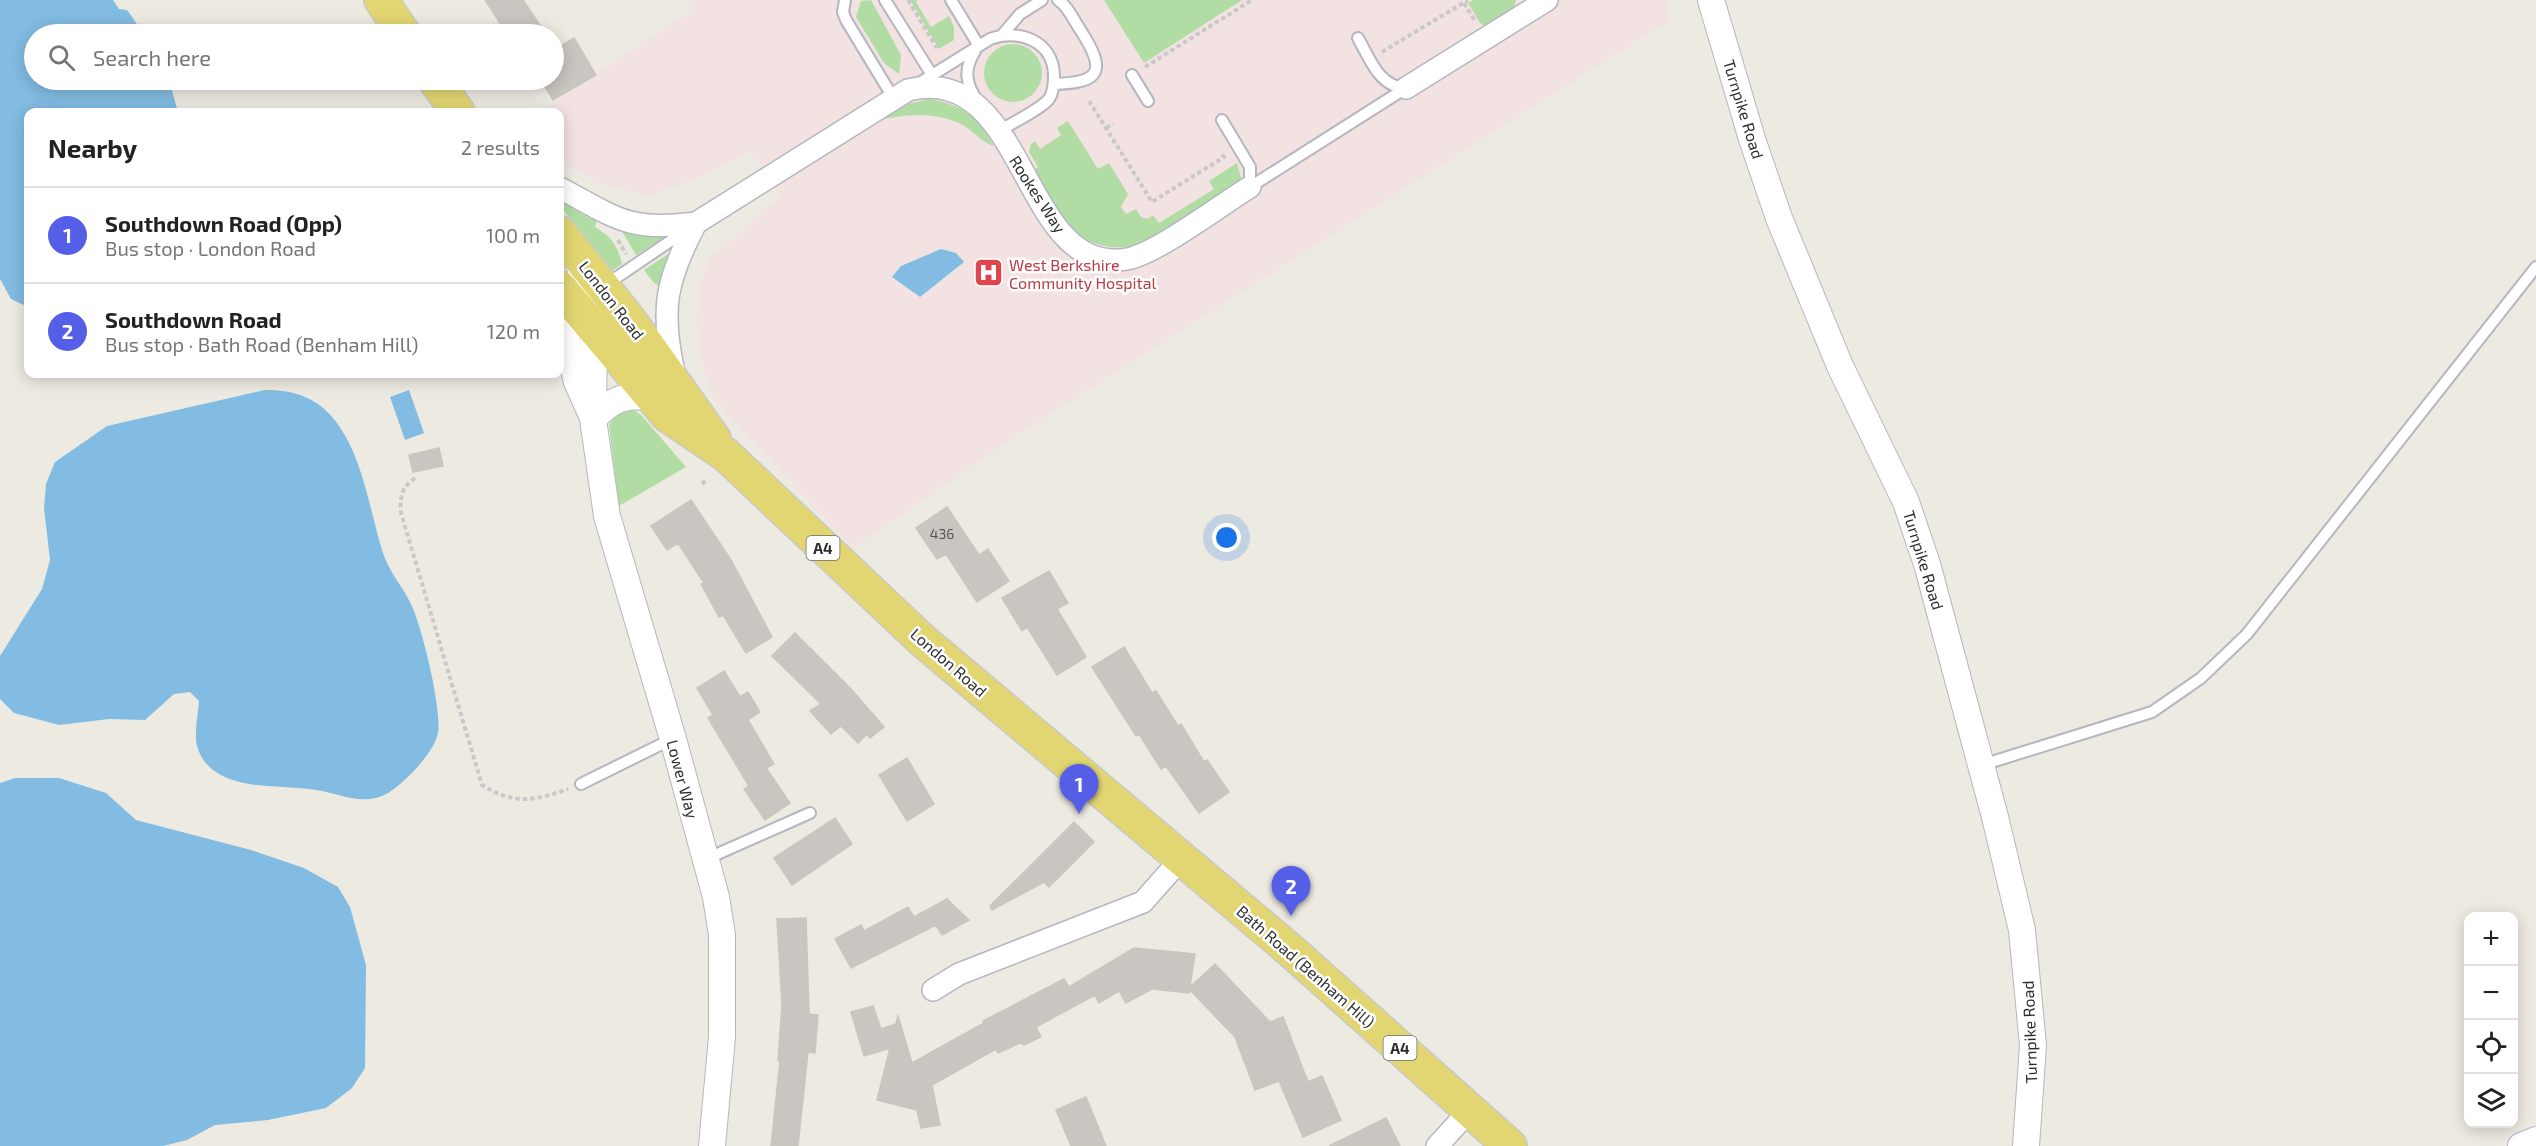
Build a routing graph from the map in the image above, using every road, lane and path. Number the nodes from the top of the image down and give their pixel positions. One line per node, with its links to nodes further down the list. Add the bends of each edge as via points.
1 (381, 0): 12 (main road)
2 (845, 0): 25 (lane, via 846,20)
3 (885, 0): 20 (lane)
4 (908, 0): 18 (path)
5 (951, 0): 16 (lane)
6 (1042, 0): 14 (lane, via 1020,14)
7 (1058, 0): 22 (lane, via 1093,49 1097,65 1093,76 1081,84)
8 (1252, 0): 19 (path)
9 (1711, 0): 49 (street, Turnpike Road, via 1779,218 1823,328 1913,521)
10 (1466, 1): 13 (path); 17 (path, via 1383,53)
11 (1537, 3): 23 (street, Rookes Way)
12 (397, 24)
13 (1480, 29)
14 (1003, 34): 16 (lane); 22 (lane, via 1023,36 1041,45 1054,69)
15 (1358, 38): 23 (lane, via 1386,83)
16 (979, 46): 20 (lane); 29 (lane, via 969,61 967,86)
17 (1379, 46)
18 (940, 54)
19 (1143, 69)
20 (932, 75): 25 (lane)
21 (1132, 75): 27 (lane)
22 (1054, 84): 33 (lane, via 1049,99)
23 (1406, 88): 37 (lane, Rookes Way)
24 (442, 90): 28 (main road)
25 (901, 95): 29 (street, Rookes Way, via 923,87 950,89); 39 (street, Rookes Way)
26 (1089, 101): 32 (path)
27 (1148, 101)
28 (455, 108)
29 (982, 108): 33 (street, Rookes Way)
30 (1222, 120): 37 (lane, via 1250,167)
31 (1113, 124): 32 (path)
32 (1106, 128): 36 (path)
33 (997, 132): 37 (street, Rookes Way, via 1058,226 1075,246 1093,257 1111,260 1142,255)
34 (1220, 150): 36 (path, via 1224,157 1152,202)
35 (1142, 169): 36 (path)
36 (1134, 173)
37 (1250, 187)
38 (564, 190): 39 (street, Rookes Way, via 628,223 662,228)
39 (696, 223): 42 (lane, Rookes Way); 43 (street, Rookes Way, via 678,256 665,312)
40 (569, 246): 42 (main road, London Road / A4)
41 (2536, 267): 49 (lane, via 2247,634 2201,678 2152,712)
42 (579, 302): 43 (main road, London Road / A4); 44 (street, Lower Way); 44 (street, Lower Way, via 577,382)
43 (663, 391): 44 (street, via 619,398); 45 (main road, London Road / A4)
44 (593, 419): 48 (street, Lower Way, via 607,516)
45 (716, 467): 47 (path); 52 (main road, London Road / A4)
46 (415, 478): 50 (path, via 400,497 401,513 482,785 495,793 537,800)
47 (702, 484)
48 (673, 739): 50 (lane); 53 (street, Lower Way)
49 (1982, 765): 60 (street, Turnpike Road, via 2022,930 2029,987 2033,1045)
50 (581, 784)
51 (810, 813): 53 (lane)
52 (1181, 859): 54 (street, via 1143,902 959,974); 55 (main road, Bath Road (Benham Hill) / A4)
53 (705, 860): 57 (street, Lower Way, via 722,935 722,1037)
54 (933, 990)
55 (1470, 1110): 58 (street); 59 (main road, Bath Road (Benham Hill) / A4)
56 (2536, 1140): 61 (street)
57 (712, 1146)
58 (1437, 1146)
59 (1510, 1146)
60 (2026, 1146)
61 (2521, 1146)

